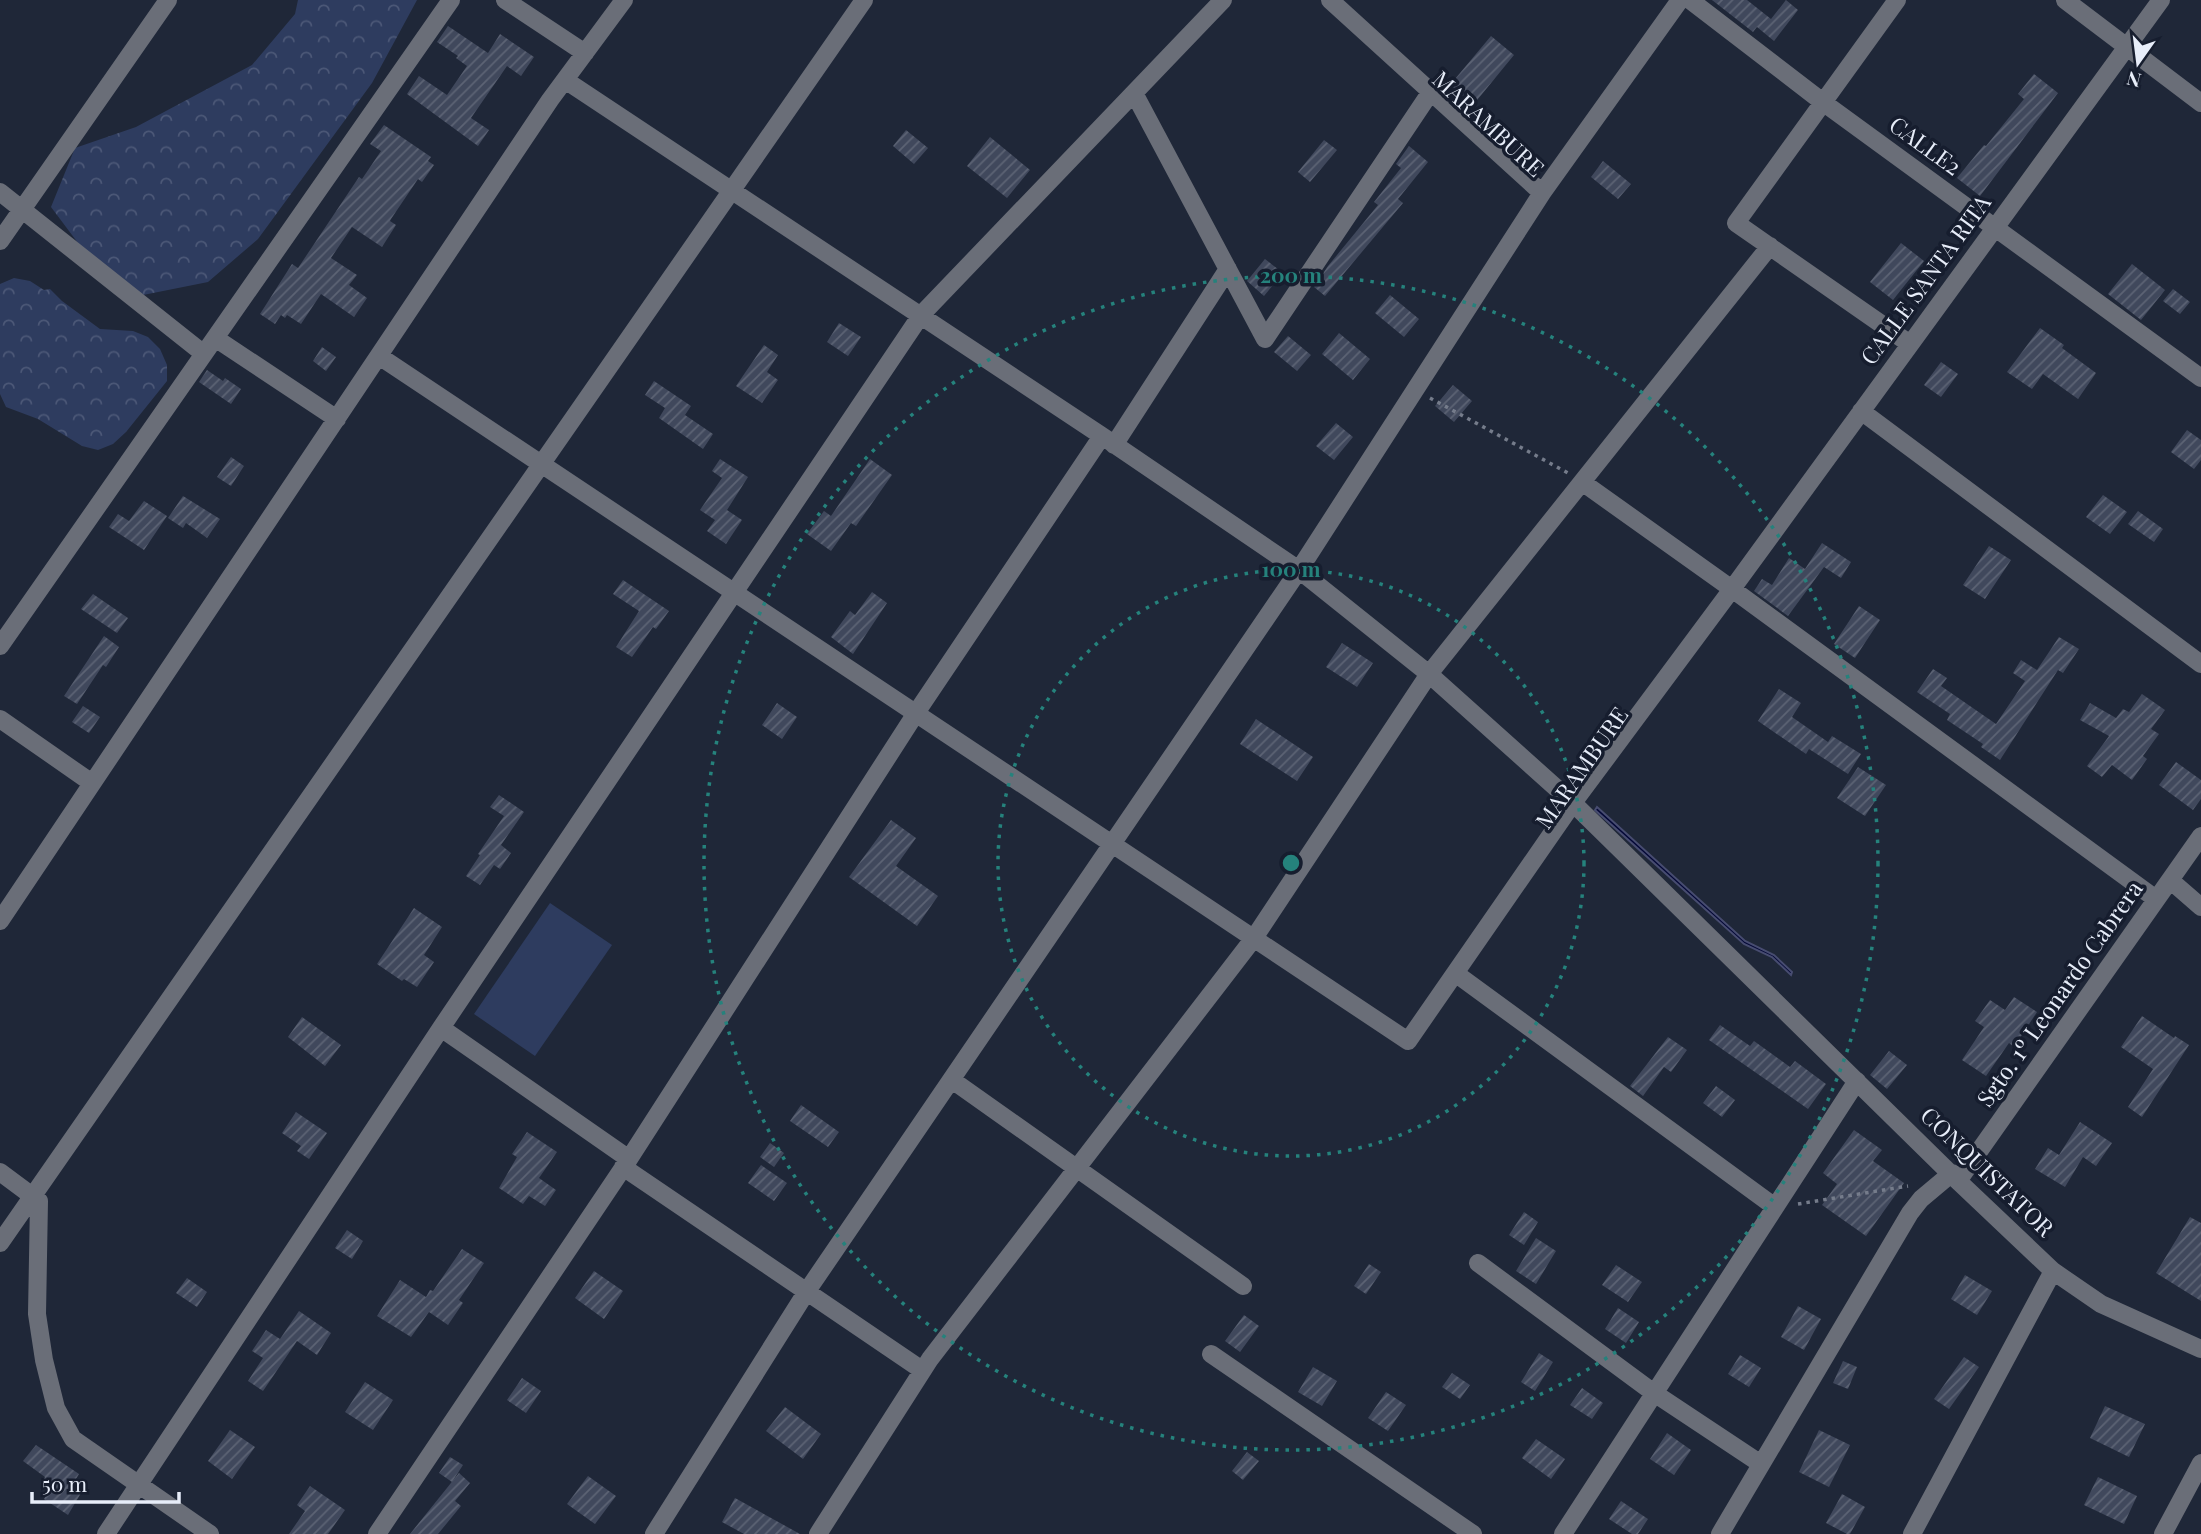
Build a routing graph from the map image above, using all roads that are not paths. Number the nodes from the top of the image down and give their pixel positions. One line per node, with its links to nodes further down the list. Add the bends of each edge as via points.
1 (168, 0): 23 (street)
2 (451, 0): 29 (street)
3 (506, 0): 14 (street)
4 (624, 0): 14 (street)
5 (864, 0): 20 (street)
6 (1223, 0): 16 (street)
7 (1330, 0): 17 (street)
8 (1680, 0): 22 (street)
9 (1690, 0): 18 (street, CALLE2)
10 (1898, 0): 18 (street)
11 (2065, 0): 13 (street)
12 (2161, 0): 13 (street, CALLE SANTA RITA)
13 (2127, 48): 19 (street); 24 (street, CALLE SANTA RITA)
14 (585, 53): 15 (street)
15 (565, 80): 20 (street, CONQUISTATOR); 32 (street)
16 (1134, 93): 27 (street); 28 (street)
17 (1430, 93): 22 (street); 27 (street, via 1265,339)
18 (1825, 103): 24 (street, CALLE2); 26 (street, via 1736,223)
19 (2201, 103)
20 (732, 191): 28 (street, CONQUISTATOR); 37 (street)
21 (0, 192): 23 (street)
22 (1542, 192): 39 (street)
23 (22, 210): 25 (street); 31 (street)
24 (1994, 227): 30 (street, CALLE SANTA RITA); 33 (street, CALLE2)
25 (0, 241)
26 (1770, 246): 30 (street); 38 (street)
27 (1228, 269): 36 (street)
28 (921, 315): 36 (street, CONQUISTATOR); 41 (street)
29 (215, 338): 31 (street); 35 (street)
30 (1910, 344): 34 (street, CALLE SANTA RITA)
31 (204, 354): 42 (street)
32 (379, 356): 35 (street); 37 (street)
33 (2201, 378)
34 (1861, 411): 40 (street, CALLE SANTA RITA); 43 (street)
35 (337, 419): 47 (street)
36 (1108, 440): 39 (street, CONQUISTATOR); 45 (street)
37 (541, 464): 41 (street); 64 (street)
38 (1580, 480): 40 (street); 44 (street)
39 (1298, 570): 44 (street, CONQUISTATOR); 50 (street)
40 (1732, 589): 48 (street, CALLE SANTA RITA); 52 (street)
41 (733, 592): 45 (street); 57 (street)
42 (0, 646)
43 (2201, 664)
44 (1429, 674): 48 (street, CONQUISTATOR); 55 (street)
45 (916, 713): 50 (street); 60 (street)
46 (0, 719): 47 (street)
47 (92, 783): 54 (street)
48 (1573, 803): 56 (street, CALLE SANTA RITA); 59 (street, CONQUISTATOR)
49 (2201, 836): 51 (street, Sgto. 1º Leonardo Cabrera)
50 (1112, 844): 55 (street); 58 (street)
51 (2170, 880): 52 (street, Sgto. 1º Leonardo Cabrera); 53 (street)
52 (2156, 900): 63 (street, Sgto. 1º Leonardo Cabrera)
53 (2201, 907)
54 (0, 921)
55 (1254, 938): 56 (street, CALLE SANTA RITA, via 1408,1041); 61 (street)
56 (1455, 973): 65 (street)
57 (441, 1028): 60 (street); 77 (street)
58 (952, 1080): 61 (street); 70 (street)
59 (1857, 1081): 63 (street, CONQUISTATOR); 65 (street)
60 (626, 1163): 70 (street); 80 (street)
61 (1077, 1168): 69 (street); 73 (street)
62 (0, 1172): 64 (street)
63 (1955, 1177): 68 (street, CONQUISTATOR); 76 (street, Sgto. 1º Leonardo Cabrera, via 1921,1199 1910,1213)
64 (32, 1195): 66 (street); 77 (street, via 38,1201 37,1314 56,1408 73,1439)
65 (1775, 1207): 74 (street)
66 (0, 1243)
67 (1478, 1263): 74 (street)
68 (2053, 1271): 71 (street, CONQUISTATOR, via 2101,1304); 86 (street)
69 (1243, 1286)
70 (807, 1292): 73 (street); 81 (street)
71 (2201, 1349)
72 (1212, 1354): 83 (street)
73 (926, 1364): 82 (street)
74 (1654, 1393): 76 (street); 84 (street)
75 (2201, 1462): 87 (street)
76 (1761, 1464): 85 (street, Sgto. 1º Leonardo Cabrera)
77 (139, 1485): 78 (street); 79 (street)
78 (106, 1534)
79 (210, 1534)
80 (377, 1534)
81 (654, 1534)
82 (818, 1534)
83 (1473, 1534)
84 (1563, 1534)
85 (1720, 1534)
86 (1912, 1534)
87 (2163, 1534)

